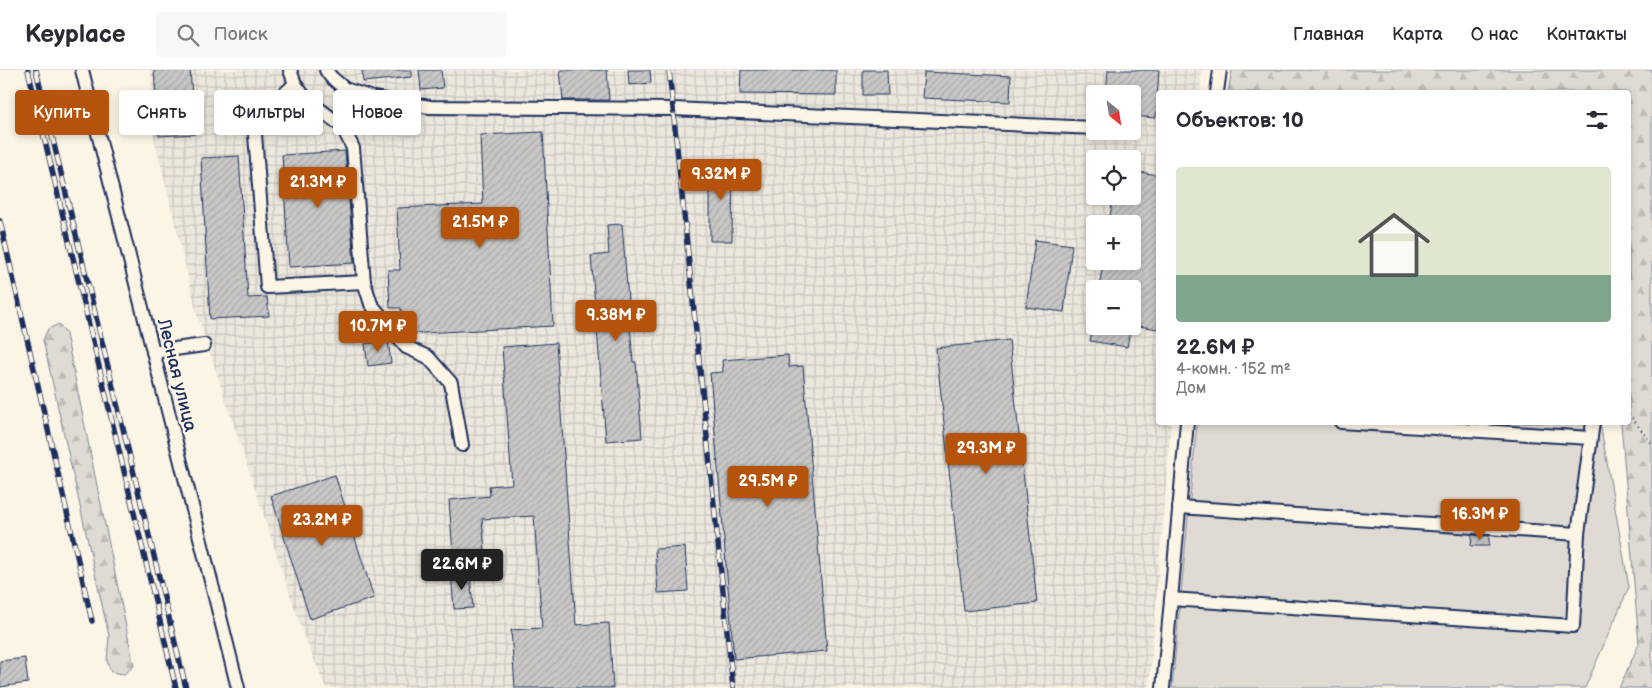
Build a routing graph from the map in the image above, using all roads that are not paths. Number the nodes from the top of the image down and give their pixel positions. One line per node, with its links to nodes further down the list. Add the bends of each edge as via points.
1 (82, 70): 10 (street, Лесная улица)
2 (290, 70): 5 (street)
3 (326, 70): 7 (street, via 346,89 373,98 430,107 673,109)
4 (1220, 70): 6 (street)
5 (295, 84): 8 (street, via 307,100 342,126 353,148); 8 (street, via 254,122 267,287)
6 (1218, 90)
7 (1086, 128)
8 (364, 282): 15 (street, via 371,304 406,347 428,357 451,384)
9 (204, 345): 10 (street)
10 (153, 352): 19 (street, Лесная улица)
11 (1187, 425): 16 (street)
12 (1388, 425): 14 (street)
13 (1592, 425): 14 (street)
14 (1590, 438): 17 (street)
15 (462, 444)
16 (1179, 507): 17 (street); 18 (street)
17 (1578, 534): 18 (street, via 1573,626)
18 (1171, 599): 20 (street)
19 (238, 688)
20 (1163, 688)

